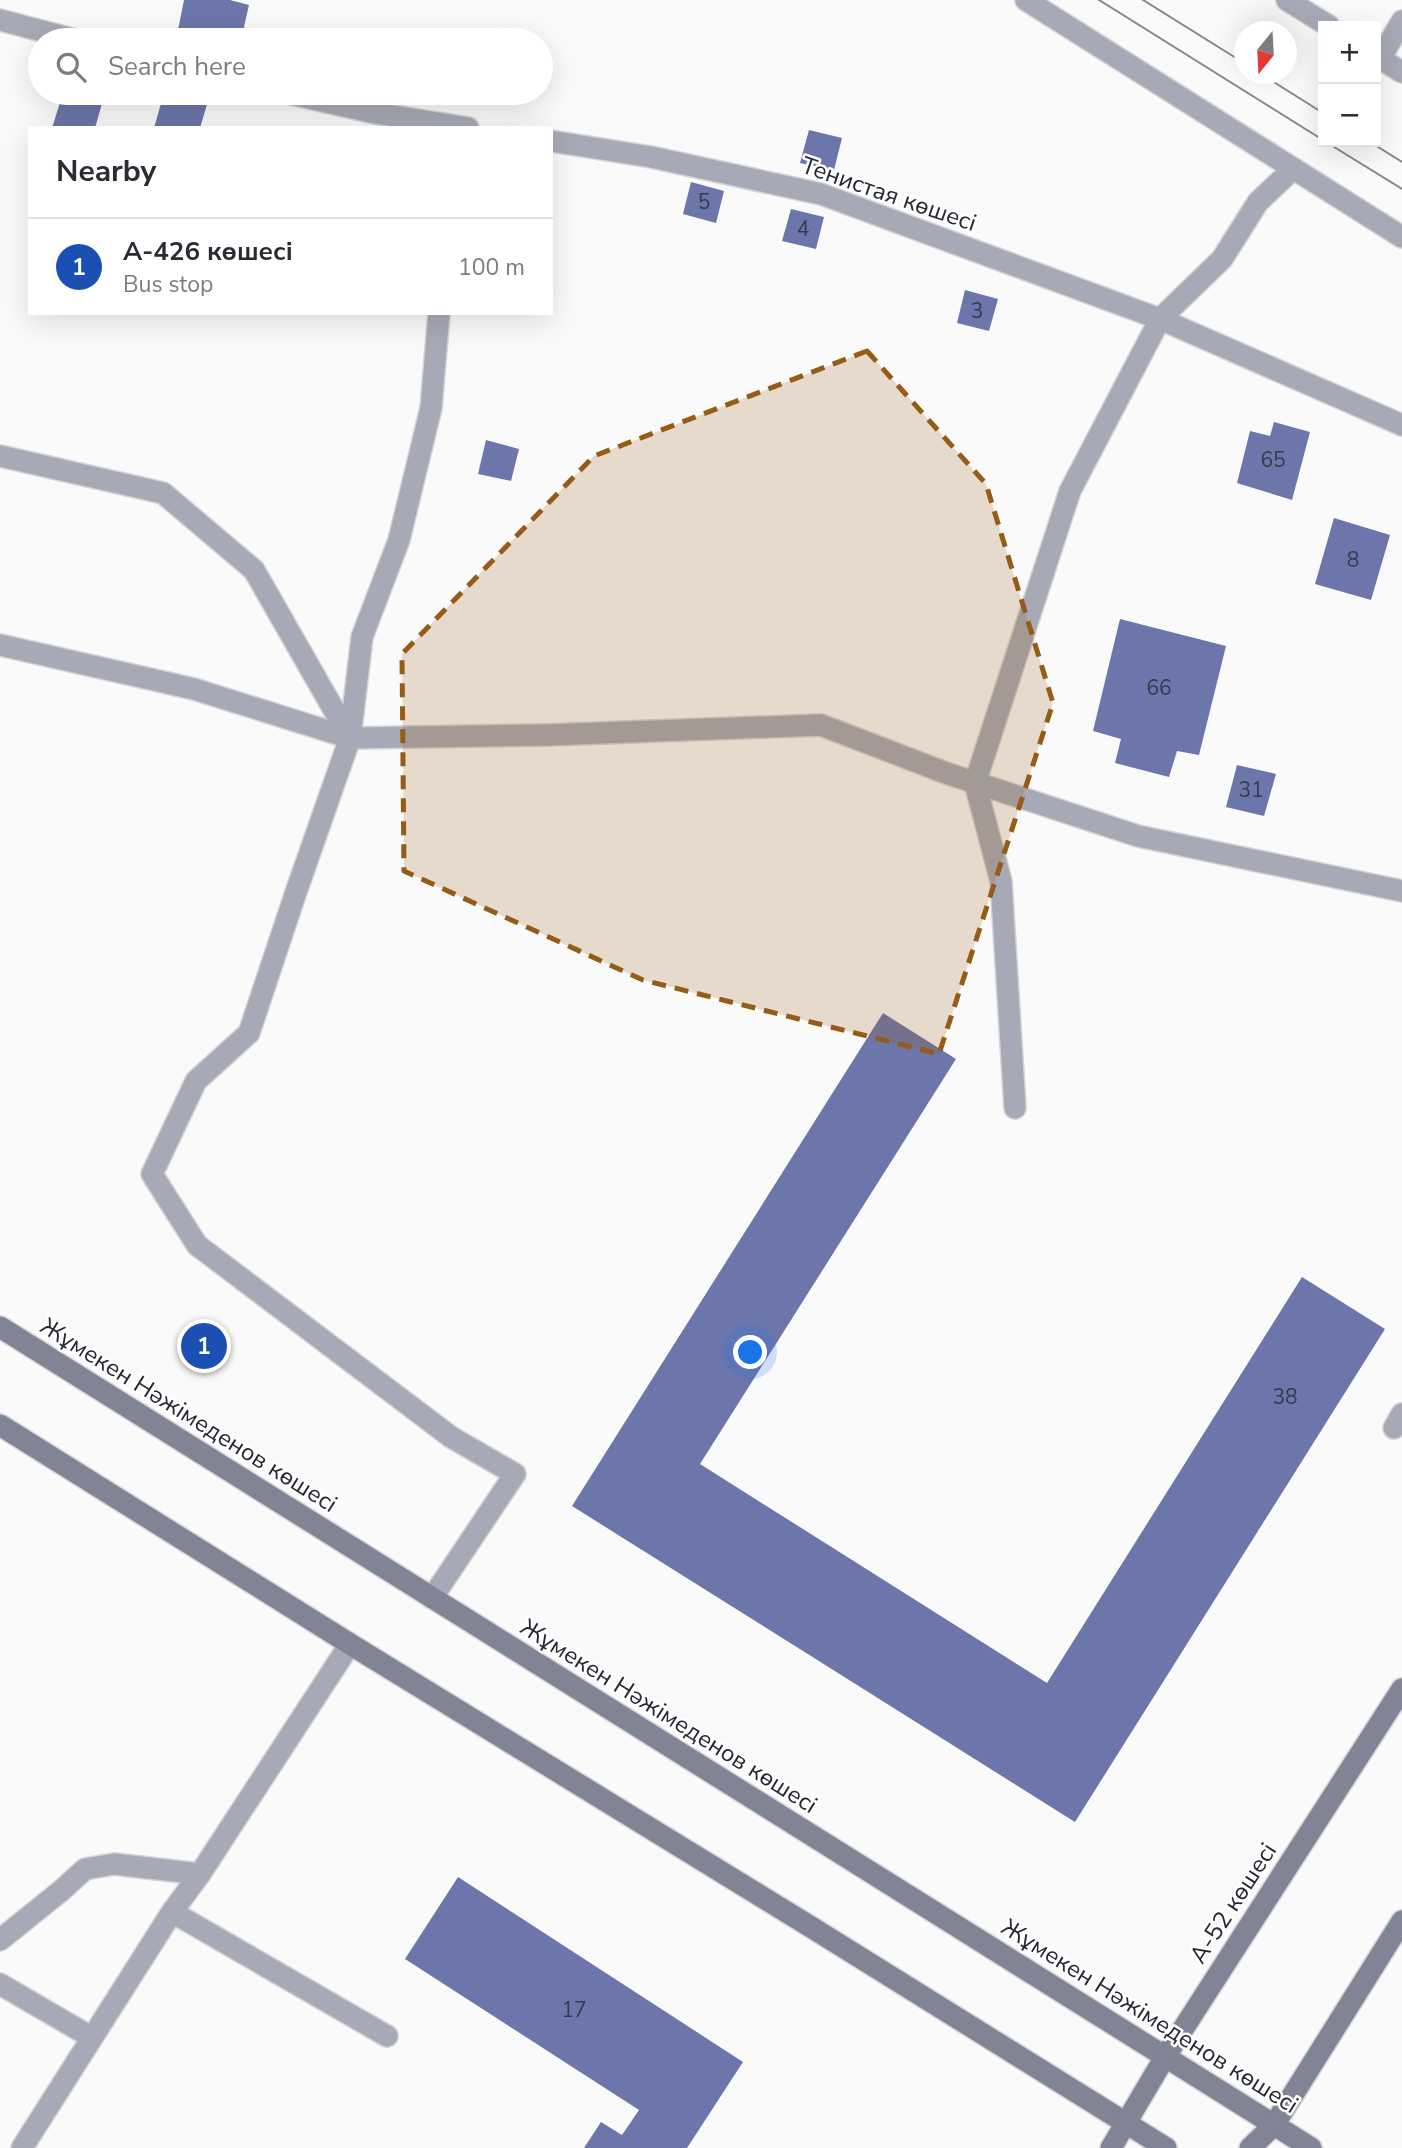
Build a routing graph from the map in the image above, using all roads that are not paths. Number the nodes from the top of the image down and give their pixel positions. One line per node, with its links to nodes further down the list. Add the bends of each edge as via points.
1 (1026, 0): 13 (street)
2 (1287, 0): 4 (street)
3 (0, 20): 6 (street)
4 (1321, 21)
5 (1402, 21): 7 (street)
6 (30, 28)
7 (1381, 52)
8 (1381, 59): 9 (street)
9 (1402, 72)
10 (340, 105): 11 (street)
11 (454, 126)
12 (553, 141): 16 (street, Тенистая көшесі, via 651,157 821,194)
13 (1293, 169): 14 (street); 16 (street, via 1258,202 1222,259)
14 (1402, 237)
15 (439, 315): 20 (street, via 430,408 399,540 362,637)
16 (1160, 319): 17 (street, Тенистая көшесі); 21 (street, via 1070,491)
17 (1402, 425)
18 (0, 456): 20 (street, via 163,493 254,570)
19 (0, 645): 20 (street, via 194,689)
20 (351, 738): 21 (street, via 821,725); 26 (street, via 249,1033 196,1081 152,1174 197,1245 451,1437 515,1474)
21 (975, 783): 22 (street, via 1138,836); 23 (street, via 1001,881)
22 (1402, 891)
23 (1015, 1108)
24 (0, 1327): 26 (main road, Жұмекен Нәжімеденов көшесі)
25 (0, 1425): 27 (main road)
26 (432, 1598): 36 (main road, Жұмекен Нәжімеденов көшесі)
27 (350, 1644): 29 (street); 37 (main road)
28 (1402, 1689): 36 (main road, А-52 көшесі)
29 (200, 1874): 30 (street); 32 (street, via 114,1864 85,1869)
30 (172, 1912): 34 (street); 35 (street)
31 (1402, 1921): 38 (main road)
32 (0, 1940)
33 (0, 1984): 35 (street)
34 (387, 2036)
35 (92, 2037): 39 (street)
36 (1165, 2057): 37 (main road, А-52 көшесі); 38 (main road, Жұмекен Нәжімеденов көшесі)
37 (1126, 2123): 40 (main road, А-52 көшесі); 41 (main road)
38 (1274, 2125): 42 (main road); 43 (main road, Жұмекен Нәжімеденов көшесі)
39 (22, 2148)
40 (1111, 2148)
41 (1166, 2148)
42 (1250, 2148)
43 (1311, 2148)

